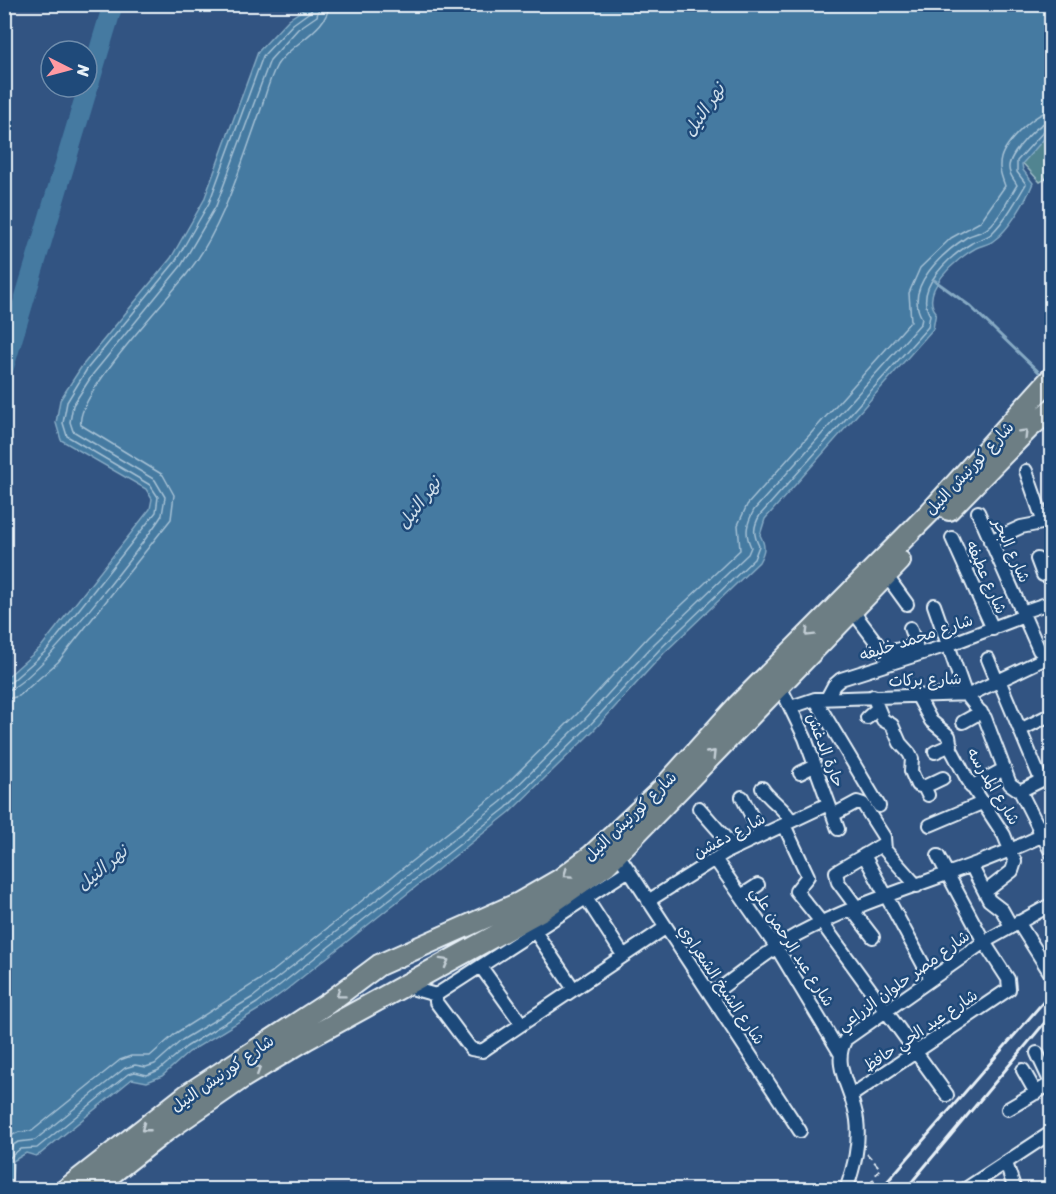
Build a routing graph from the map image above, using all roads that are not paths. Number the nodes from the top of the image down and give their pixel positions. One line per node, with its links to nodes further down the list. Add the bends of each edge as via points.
1 (1052, 377): 82 (highway, شارع كورنيش النيل, one-way to 82, via 930,512 599,849 559,880 519,903)
2 (1049, 415): 9 (highway, شارع كورنيش النيل, one-way to 2)
3 (1026, 471): 5 (street)
4 (978, 512): 7 (street, شارع البحر)
5 (1048, 522): 7 (street, via 1021,527)
6 (952, 538): 17 (street, شارع عطيفه)
7 (990, 541): 15 (street, شارع البحر)
8 (1037, 559): 10 (street, via 1043,575)
9 (886, 575): 12 (street); 14 (highway, شارع كورنيش النيل)
10 (1052, 577)
11 (1052, 602): 15 (street, شارع محمد خليفه)
12 (907, 604)
13 (934, 605): 18 (street)
14 (852, 610): 19 (street); 23 (highway, شارع كورنيش النيل)
15 (1023, 614): 17 (street, شارع محمد خليفه); 21 (street, شارع البحر, via 1039,650)
16 (910, 628): 19 (street, via 916,645)
17 (993, 629): 18 (street, شارع محمد خليفه)
18 (948, 645): 19 (street, شارع محمد خليفه); 24 (street)
19 (888, 657): 26 (street, شارع محمد خليفه, via 838,680)
20 (988, 659): 22 (street)
21 (1050, 659): 22 (street, شارع بركات)
22 (998, 681): 24 (street, شارع بركات, via 974,693); 33 (street)
23 (779, 684): 28 (street, حارة الدغش); 58 (highway, شارع كورنيش النيل, one-way to 23)
24 (965, 693): 25 (street, شارع بركات); 29 (street)
25 (917, 695): 27 (street, شارع بركات); 34 (street, شارع المدرسه, via 931,721 949,736)
26 (821, 698): 27 (street, شارع بركات); 28 (street, شارع بركات); 46 (street)
27 (875, 702): 31 (street); 39 (street, via 883,720 892,725 912,759 910,771 916,785 926,791)
28 (791, 707): 36 (street, حارة الدغش)
29 (981, 712): 32 (street); 37 (street)
30 (1052, 714): 33 (street)
31 (867, 717)
32 (963, 722)
33 (1020, 730): 40 (street)
34 (951, 745): 35 (street); 41 (street, شارع المدرسه)
35 (935, 752)
36 (814, 766): 38 (street); 48 (street, حارة الدغش)
37 (1004, 769): 41 (street); 43 (street, via 1012,787)
38 (800, 773)
39 (943, 778)
40 (1046, 778): 43 (street)
41 (971, 787): 45 (street, شارع المدرسه)
42 (762, 788): 50 (street, via 788,814)
43 (1020, 791): 53 (street)
44 (742, 797): 54 (street)
45 (982, 803): 51 (street); 57 (street, شارع المدرسه)
46 (879, 806)
47 (699, 808): 56 (street)
48 (831, 810): 50 (street, شارع دغشن); 52 (street, حارة الدغش); 55 (street, شارع دغشن, via 862,804 884,837)
49 (1052, 822): 53 (street)
50 (788, 823): 54 (street, شارع دغشن); 75 (street, via 808,876 796,891)
51 (930, 825)
52 (838, 830)
53 (1040, 833): 57 (street); 59 (street)
54 (761, 835): 56 (street, شارع دغشن)
55 (883, 844): 60 (street); 67 (street)
56 (734, 848): 62 (street, شارع دغشن)
57 (1011, 850): 63 (street); 68 (street, شارع المدرسه, via 1015,862 1012,871)
58 (618, 854): 64 (street, شارع الشيخ الشعراوي); 88 (highway, شارع كورنيش النيل, one-way to 58, via 542,910)
59 (1052, 854)
60 (864, 855): 70 (street); 74 (street, via 836,872)
61 (938, 856): 65 (street)
62 (715, 859): 69 (street, شارع عبد الرحمن علي); 72 (street, شارع دغشن)
63 (972, 867): 65 (street); 68 (street)
64 (629, 870): 71 (street); 72 (street, شارع الشيخ الشعراوي)
65 (947, 875): 67 (street); 80 (street)
66 (758, 885): 69 (street)
67 (917, 886): 70 (street)
68 (985, 892): 76 (street)
69 (741, 896): 81 (street, شارع عبد الرحمن علي)
70 (887, 897): 74 (street); 87 (street)
71 (586, 898): 78 (street); 83 (street)
72 (648, 901): 77 (street, شارع الشيخ الشعراوي)
73 (1052, 904): 76 (street, شارع مصر حلوان الزراعي)
74 (856, 910): 75 (street); 79 (street)
75 (822, 923): 81 (street); 92 (street)
76 (1014, 924): 80 (street, شارع مصر حلوان الزراعي); 85 (street)
77 (665, 928): 83 (street); 91 (street, شارع الشيخ الشعراوي)
78 (536, 933): 84 (street); 89 (street)
79 (873, 937)
80 (984, 942): 87 (street, شارع مصر حلوان الزراعي); 95 (street, شارع عبد الحي حافظ, via 1008,979 1009,989)
81 (777, 948): 91 (street); 94 (street, شارع عبد الرحمن علي)
82 (406, 951): 86 (highway, شارع كورنيش النيل); 88 (highway)
83 (623, 955): 89 (street)
84 (481, 967): 90 (street); 93 (street)
85 (1049, 971)
86 (369, 972): 88 (highway); 106 (highway, شارع كورنيش النيل, one-way to 106, via 188,1094)
87 (930, 977): 92 (street, شارع مصر حلوان الزراعي)
88 (403, 986): 90 (street); 107 (highway, شارع كورنيش النيل, one-way to 88, via 244,1077)
89 (573, 988): 93 (street)
90 (436, 995): 93 (street, via 442,1011 468,1046 477,1051)
91 (711, 995): 103 (street, شارع الشيخ الشعراوي)
92 (885, 1010): 94 (street, شارع مصر حلوان الزراعي, via 846,1039); 95 (street)
93 (521, 1023)
94 (840, 1053): 100 (street, شارع مصر حلوان الزراعي, via 840,1064)
95 (916, 1053): 100 (street, شارع عبد الحي حافظ); 101 (street)
96 (1037, 1053): 98 (street)
97 (1023, 1070): 99 (street)
98 (1051, 1083): 99 (street)
99 (1036, 1092): 102 (street)
100 (852, 1095): 108 (street, شارع مصر حلوان الزراعي, via 858,1145)
101 (947, 1095)
102 (1008, 1109)
103 (800, 1131)
104 (1052, 1132): 105 (street)
105 (1006, 1163): 109 (street); 110 (street)
106 (65, 1190)
107 (91, 1190)
108 (846, 1190)
109 (964, 1190)
110 (1015, 1190)

